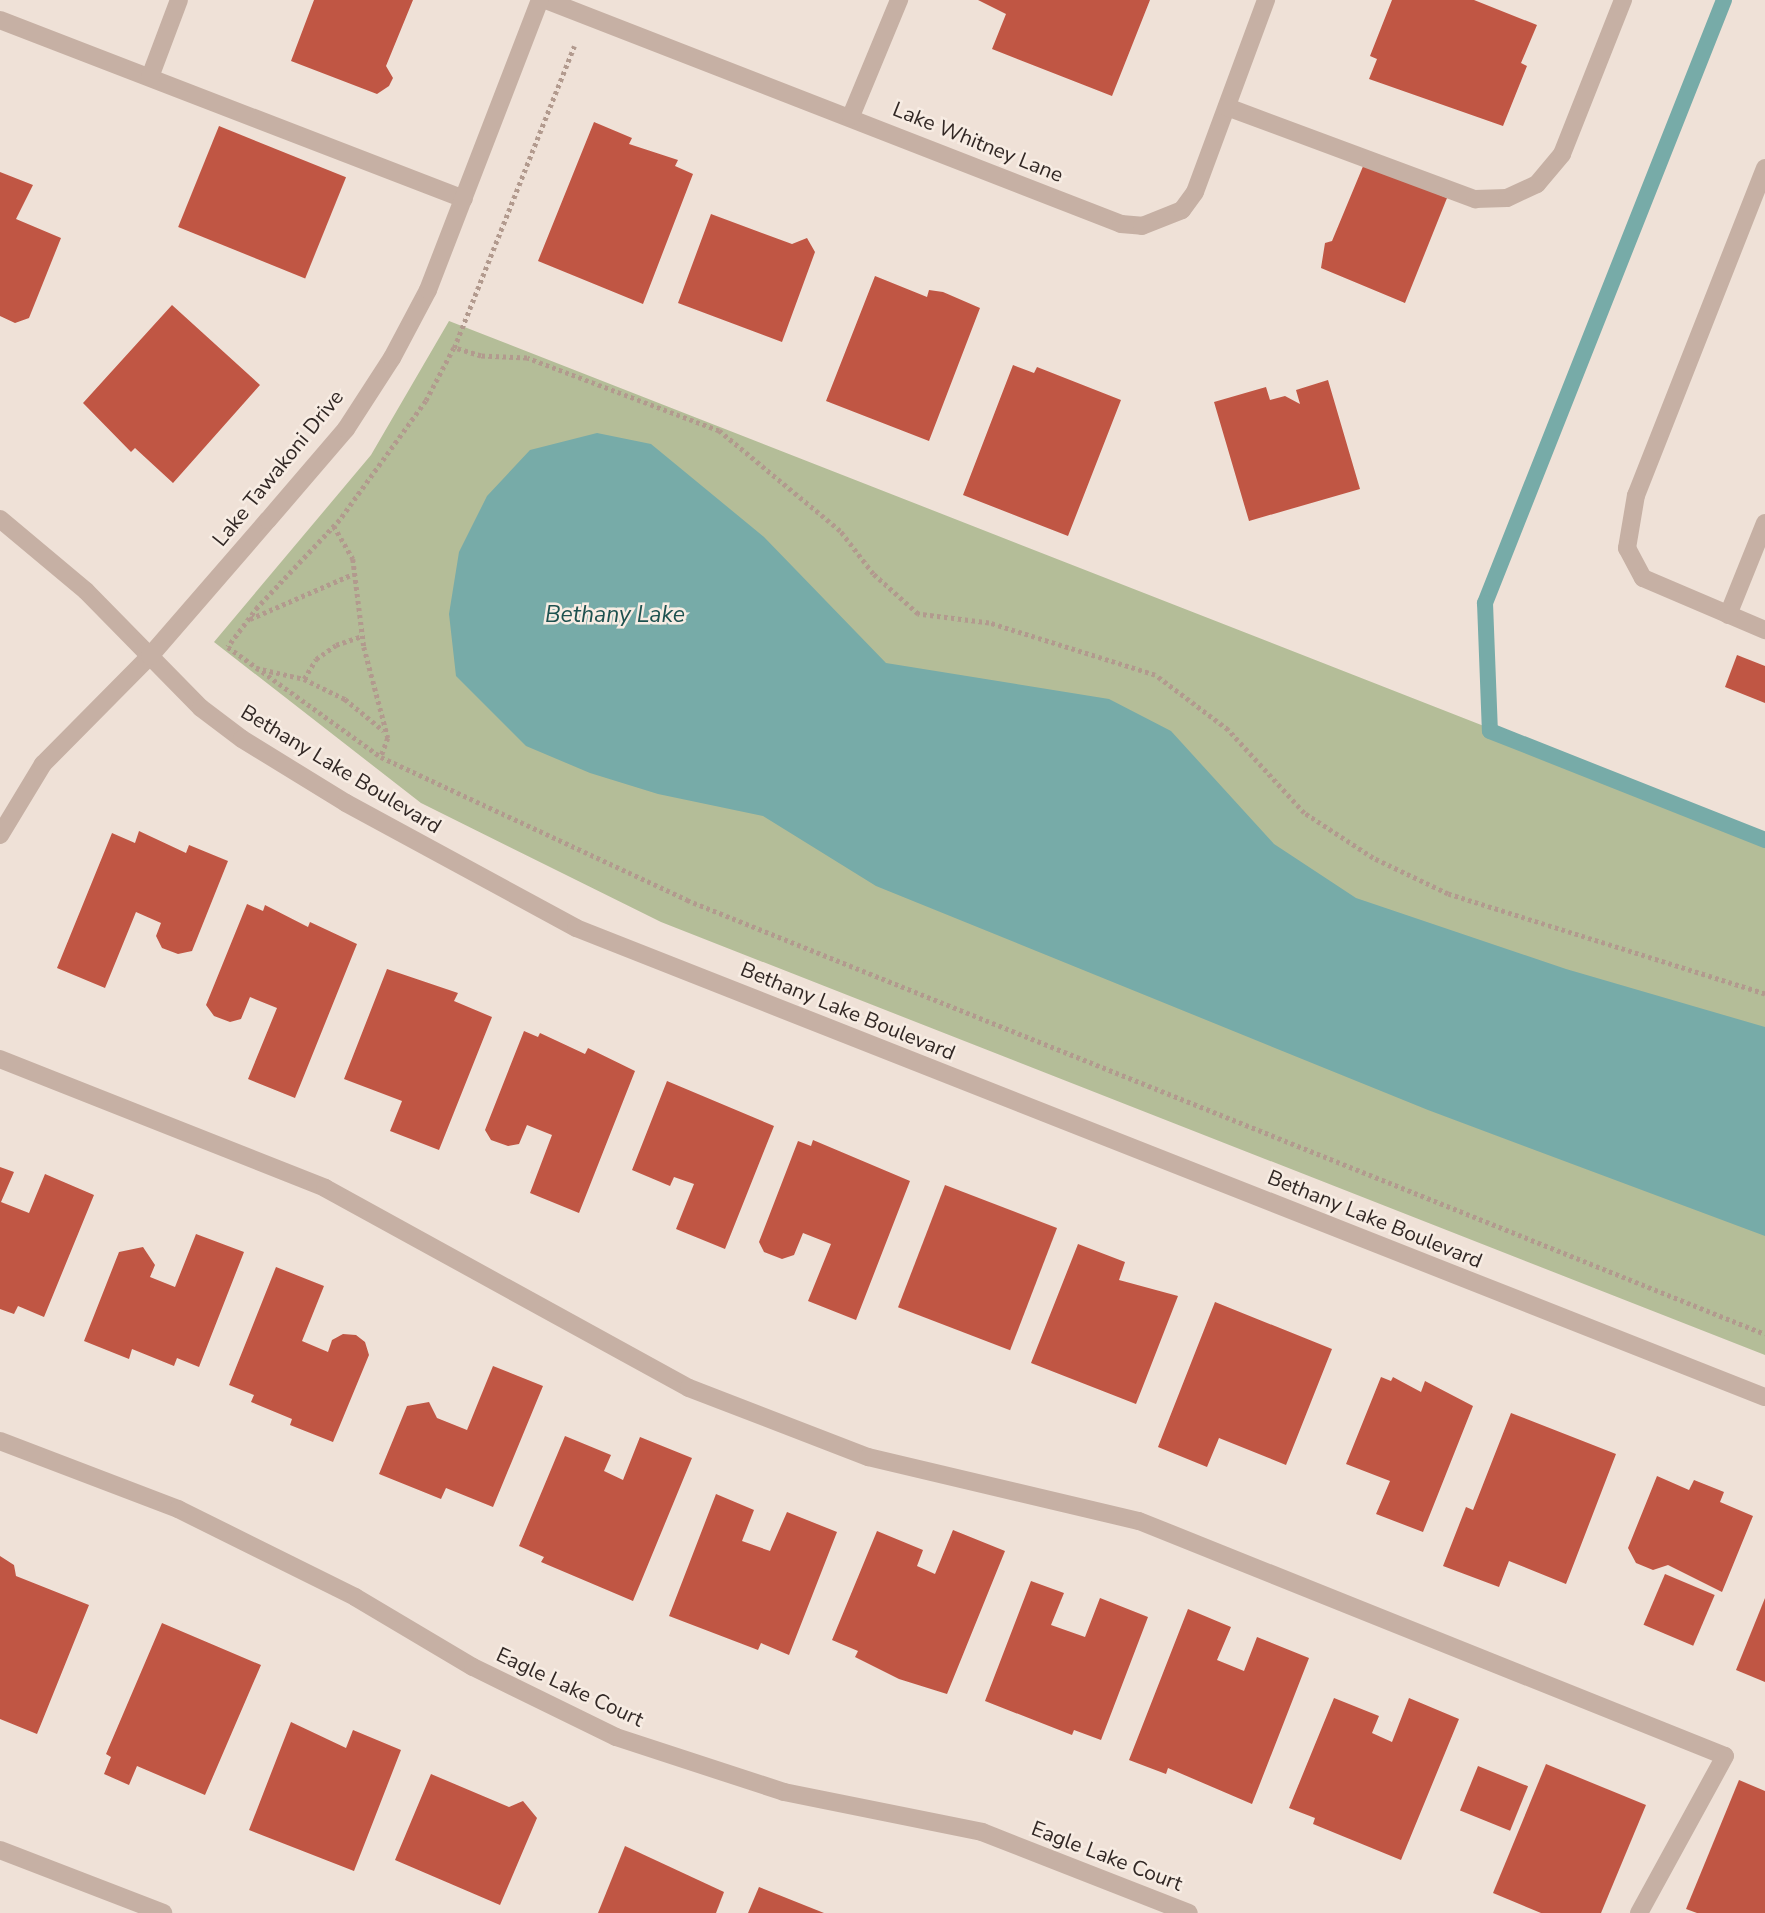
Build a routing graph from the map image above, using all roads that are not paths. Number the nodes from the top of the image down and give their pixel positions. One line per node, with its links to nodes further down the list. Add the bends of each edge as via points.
1 (179, 0): 8 (street)
2 (540, 0): 12 (street, Lake Tawakoni Drive)
3 (545, 0): 10 (street, Lake Whitney Lane)
4 (899, 0): 10 (street)
5 (1266, 0): 9 (street, Lake Whitney Lane)
6 (1623, 0): 9 (street, via 1562,154 1537,184 1507,198 1475,199)
7 (0, 20): 8 (street)
8 (150, 78): 12 (street)
9 (1227, 107): 10 (street, Lake Whitney Lane, via 1195,192 1182,210 1142,226 1121,224)
10 (851, 116)
11 (1765, 168): 15 (street, via 1636,495 1627,548 1643,578)
12 (464, 199): 17 (street, Lake Tawakoni Drive, via 428,290 346,429)
13 (0, 519): 17 (street, Bethany Lake Boulevard, via 86,591)
14 (1765, 523): 15 (street)
15 (1728, 615): 16 (street)
16 (1765, 629)
17 (150, 656): 18 (street, Lake Tawakoni Drive, via 43,764); 20 (street, Bethany Lake Boulevard, via 201,708 242,739 346,803 576,928)
18 (0, 835)
19 (0, 1059): 25 (street, via 325,1188 689,1388 868,1457 1139,1521 1725,1756)
20 (1765, 1397)
21 (0, 1441): 24 (street, Eagle Lake Court, via 178,1509 355,1597 473,1667 616,1737 784,1792 982,1832)
22 (0, 1850): 23 (street)
23 (163, 1913)
24 (1189, 1913)
25 (1639, 1913)

